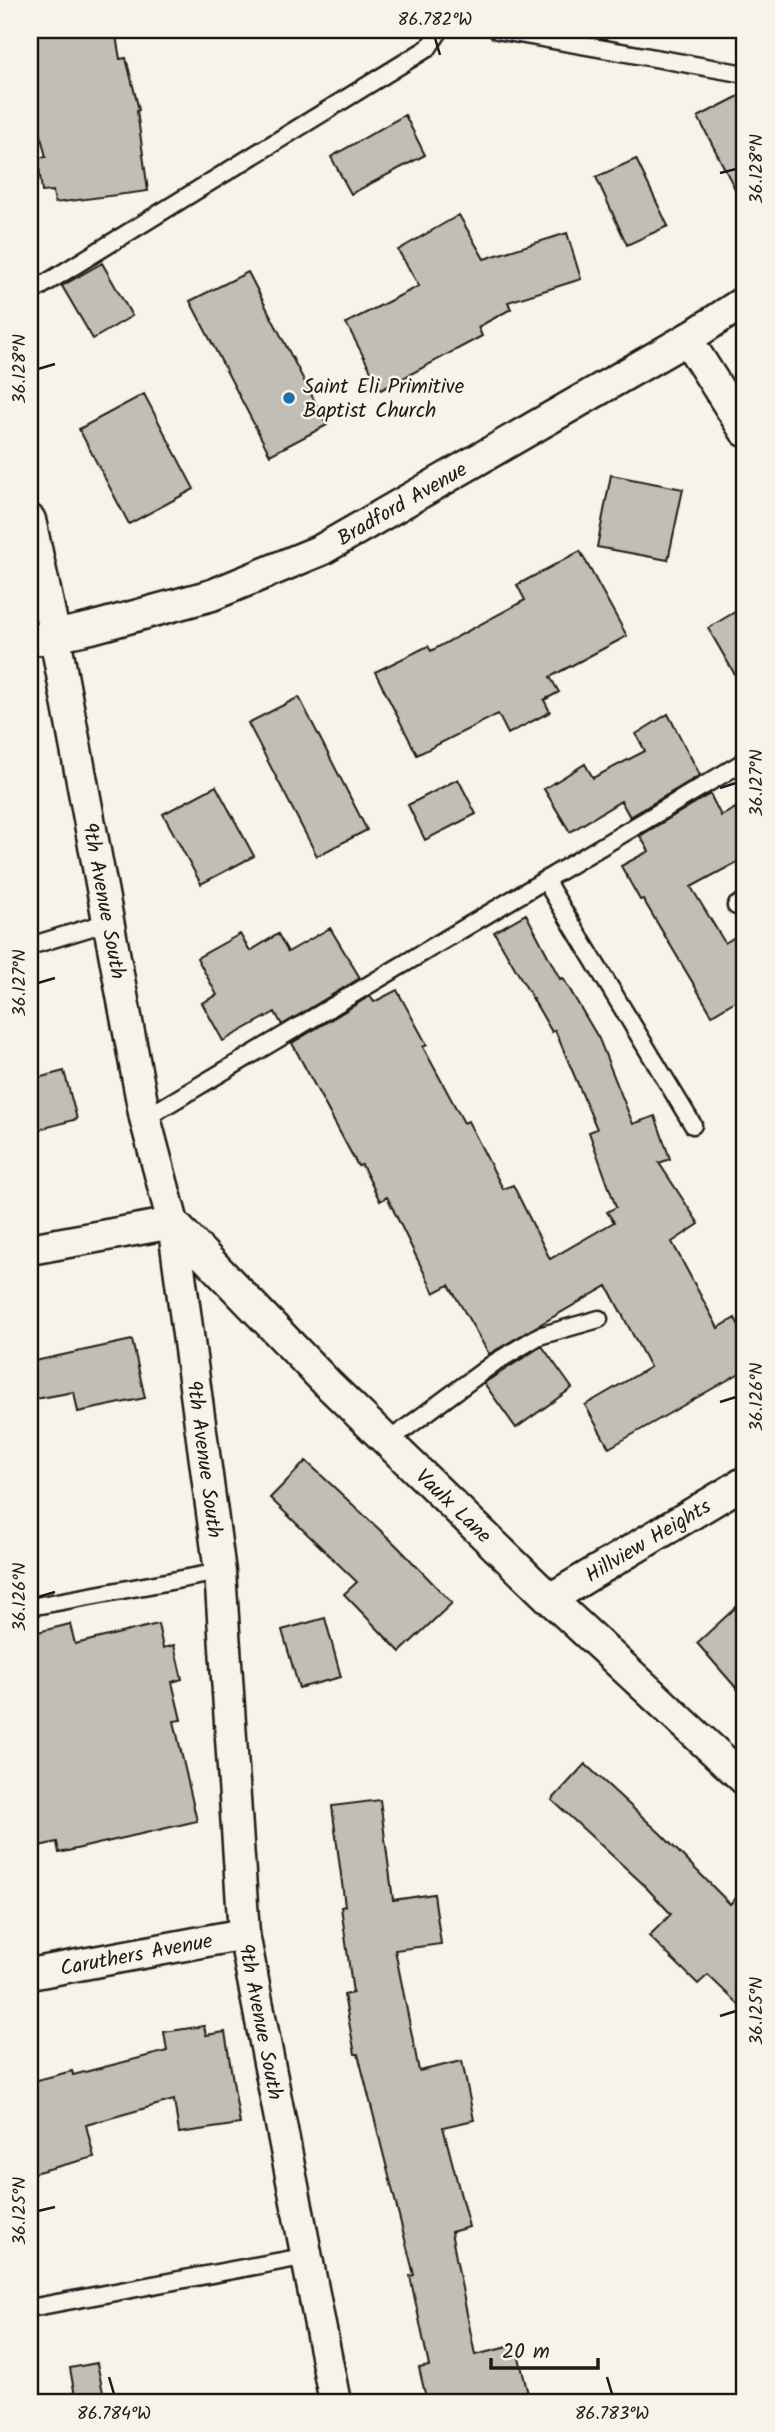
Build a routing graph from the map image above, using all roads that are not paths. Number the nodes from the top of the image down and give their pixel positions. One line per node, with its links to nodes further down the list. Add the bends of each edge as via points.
1 (440, 30): 4 (lane, via 428,48)
2 (497, 30): 3 (lane)
3 (745, 74)
4 (30, 293)
5 (745, 301): 6 (street, Bradford Avenue)
6 (687, 339): 7 (street); 9 (street, Bradford Avenue, via 321,550 212,595)
7 (745, 431)
8 (30, 520): 9 (street, 9th Avenue South)
9 (42, 639): 12 (street, 9th Avenue South)
10 (745, 761): 11 (lane)
11 (545, 880): 14 (lane); 15 (lane)
12 (108, 922): 13 (lane); 14 (street, 9th Avenue South)
13 (30, 946)
14 (145, 1118): 16 (street, 9th Avenue South)
15 (693, 1125)
16 (173, 1223): 17 (street); 19 (street, Vaulx Lane); 21 (street, 9th Avenue South)
17 (30, 1249)
18 (599, 1319): 19 (lane, via 539,1336 494,1363)
19 (387, 1442): 22 (street, Vaulx Lane)
20 (745, 1482): 22 (street, Hillview Heights)
21 (220, 1572): 23 (lane); 25 (street, 9th Avenue South)
22 (550, 1599): 24 (street, Vaulx Lane)
23 (30, 1607)
24 (745, 1780)
25 (244, 1934): 26 (street, Caruthers Avenue); 27 (street, 9th Avenue South)
26 (30, 1974)
27 (308, 2256): 28 (lane); 29 (street, 9th Avenue South)
28 (30, 2308)
29 (335, 2402)

